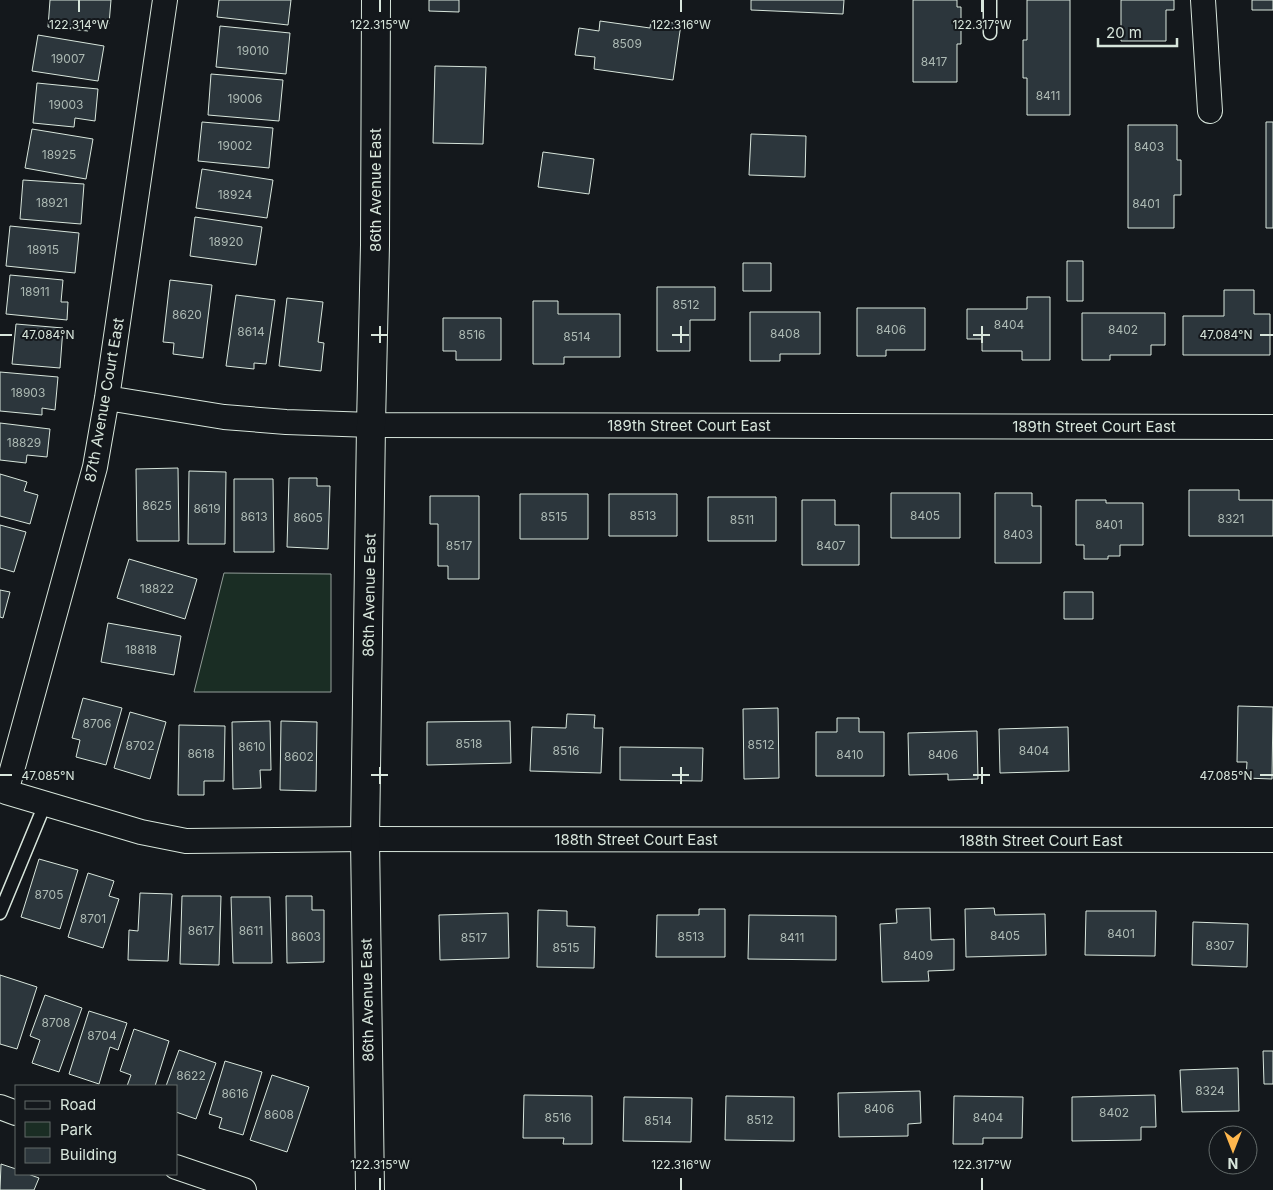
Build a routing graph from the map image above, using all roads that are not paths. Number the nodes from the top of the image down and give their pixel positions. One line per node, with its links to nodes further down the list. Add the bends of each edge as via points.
1 (166, 0): 7 (street, 87th Avenue Court East)
2 (376, 0): 8 (street, 86th Avenue East)
3 (990, 0): 5 (lane)
4 (1203, 0): 6 (street)
5 (990, 33)
6 (1210, 111)
7 (107, 398): 8 (street, 189th Street Court East, via 224,417); 10 (street, 87th Avenue Court East, via 88,491)
8 (371, 424): 9 (street, 189th Street Court East); 12 (street, 86th Avenue East)
9 (1273, 427)
10 (6, 792): 11 (street, 188th Street Court East)
11 (45, 804): 12 (street, 188th Street Court East, via 141,832 186,840); 14 (lane)
12 (365, 839): 13 (street, 188th Street Court East); 19 (street, 86th Avenue East)
13 (1273, 840)
14 (0, 913)
15 (0, 1107): 16 (street)
16 (15, 1112)
17 (178, 1168): 18 (street)
18 (244, 1190)
19 (370, 1190)

